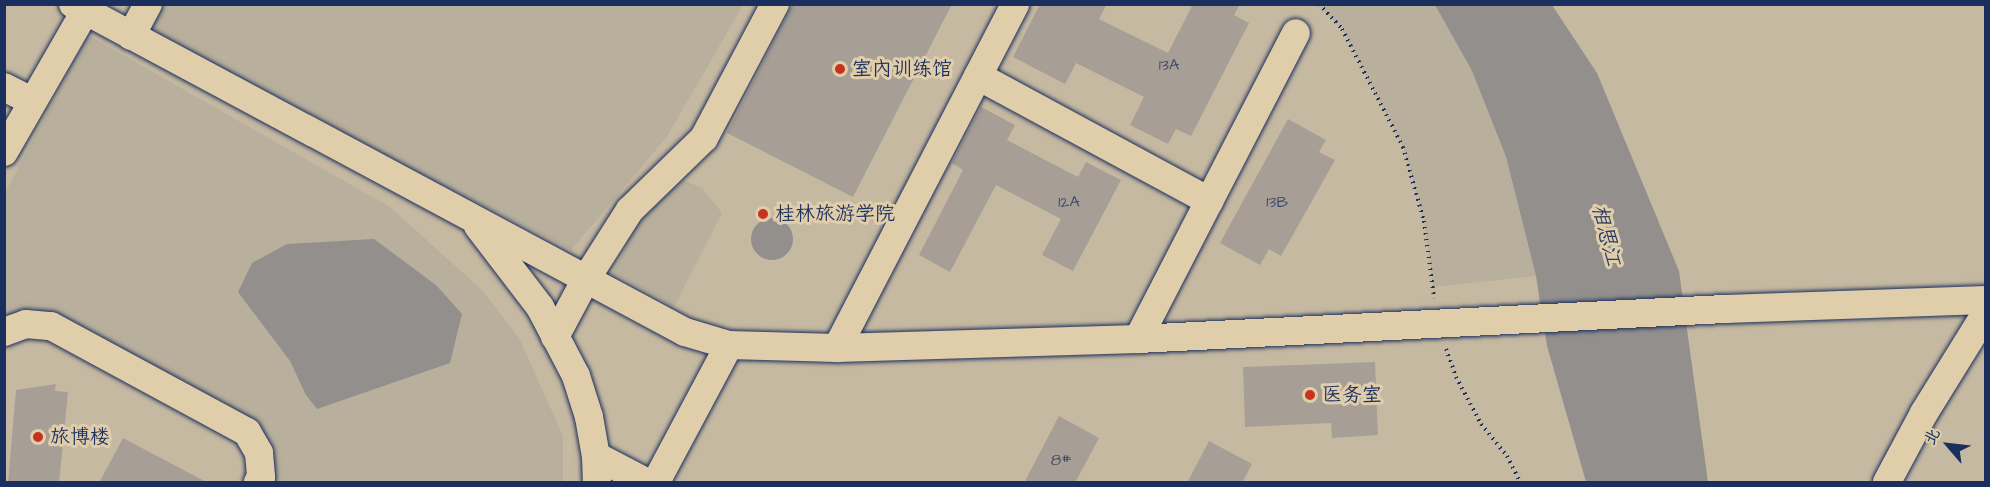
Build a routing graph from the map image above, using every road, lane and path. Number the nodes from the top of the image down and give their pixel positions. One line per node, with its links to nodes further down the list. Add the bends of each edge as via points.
1 (148, 4): 7 (street)
2 (775, 4): 14 (street, via 704,138 630,210)
3 (1016, 4): 8 (street)
4 (1319, 4): 15 (path, via 1342,29 1403,147 1424,221)
5 (79, 8): 7 (street); 10 (street)
6 (1296, 33): 12 (street)
7 (131, 36): 13 (street)
8 (978, 76): 12 (street); 23 (street)
9 (4, 87): 10 (street)
10 (32, 101): 11 (street)
11 (4, 152)
12 (1209, 201): 21 (street)
13 (472, 218): 14 (street); 20 (street, via 540,307)
14 (586, 279): 20 (street); 22 (street, via 685,332)
15 (1433, 287)
16 (1986, 300): 18 (street)
17 (1986, 313): 29 (street, via 1924,412)
18 (1438, 325): 21 (street); 28 (path, via 1456,376)
19 (4, 332): 25 (street, via 26,324 51,326 247,432 259,453)
20 (555, 337): 24 (street, via 576,376 589,417)
21 (1138, 339): 23 (street)
22 (729, 345): 23 (street); 27 (street)
23 (837, 348)
24 (596, 469): 26 (street)
25 (258, 483)
26 (646, 483)
27 (656, 483)
28 (1520, 483)
29 (1887, 483)

